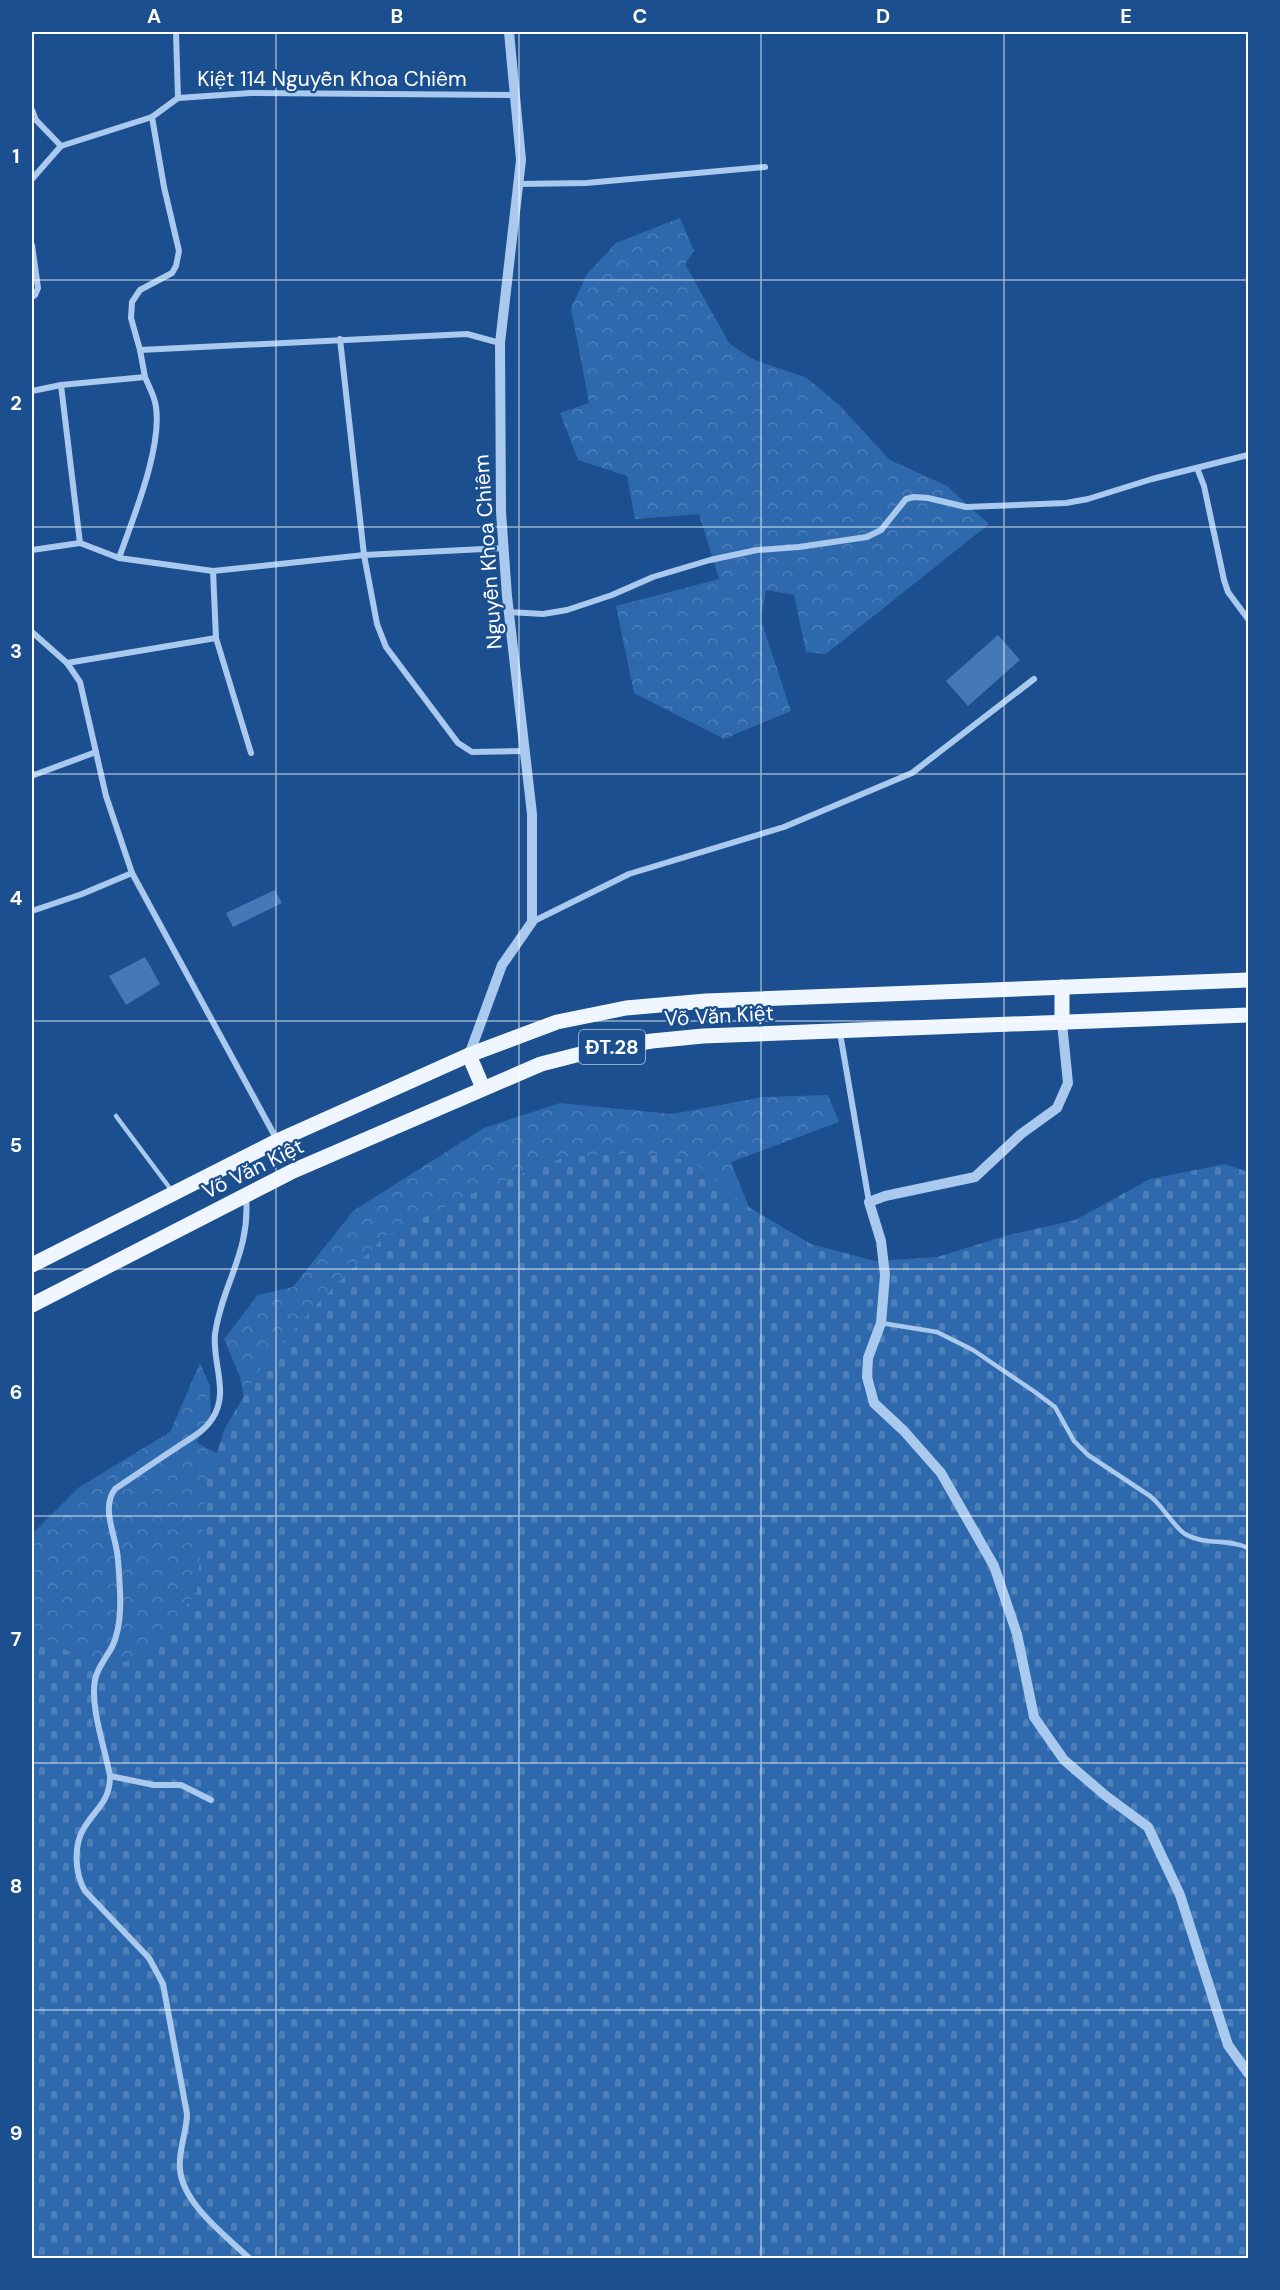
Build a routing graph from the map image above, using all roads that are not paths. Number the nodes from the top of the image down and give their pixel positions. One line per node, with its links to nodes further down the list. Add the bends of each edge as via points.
1 (176, 32): 4 (street)
2 (509, 32): 3 (street, Nguyễn Khoa Chiêm)
3 (515, 95): 4 (street, Kiệt 114 Nguyễn Khoa Chiêm, via 251,93); 11 (street, Nguyễn Khoa Chiêm, via 521,160)
4 (178, 98): 6 (street, Kiệt 114 Nguyễn Khoa Chiêm)
5 (32, 111): 7 (street)
6 (152, 117): 8 (street, Kiệt 114 Nguyễn Khoa Chiêm); 16 (street, via 179,250 172,273 141,290 132,302 131,318)
7 (34, 121): 8 (street)
8 (61, 146): 10 (street)
9 (765, 167): 11 (street, via 586,183)
10 (32, 179)
11 (518, 184): 15 (street, Nguyễn Khoa Chiêm)
12 (32, 245): 13 (street, via 38,288)
13 (32, 297)
14 (340, 339): 15 (street, via 467,334); 16 (street); 25 (street)
15 (500, 343): 23 (street, Nguyễn Khoa Chiêm, via 500,500)
16 (140, 350): 17 (street)
17 (145, 377): 18 (street); 26 (street, via 156,407 155,434 137,508)
18 (61, 385): 19 (street); 22 (street)
19 (32, 391)
20 (1248, 455): 21 (street)
21 (1197, 468): 28 (street, via 1066,503 966,507 914,497 906,499 881,530 867,537 757,550 710,560 567,610 543,614); 29 (street, via 1228,592)
22 (80, 543): 24 (street); 26 (street)
23 (504, 548): 25 (street); 28 (street, Nguyễn Khoa Chiêm)
24 (32, 550)
25 (364, 555): 27 (street); 34 (street, via 377,624 386,647 458,743 472,752)
26 (119, 558): 27 (street)
27 (213, 571): 31 (street)
28 (509, 612): 34 (street, Nguyễn Khoa Chiêm)
29 (1248, 619)
30 (32, 632): 32 (street)
31 (216, 638): 32 (street); 36 (street)
32 (68, 663): 35 (street, via 80,682)
33 (1034, 679): 40 (street, via 912,773 784,827 629,874)
34 (525, 751): 40 (street, Nguyễn Khoa Chiêm, via 532,814)
35 (96, 752): 37 (street); 38 (street)
36 (251, 753)
37 (32, 773)
38 (132, 873): 39 (street); 49 (street)
39 (32, 911)
40 (532, 922): 46 (street, via 502,965)
41 (1248, 980): 42 (main road, Võ Văn Kiệt / ĐT.28)
42 (1062, 987): 44 (main road); 46 (main road, Võ Văn Kiệt / ĐT.28, via 706,1000 626,1008 557,1022)
43 (1248, 1016): 44 (main road, Võ Văn Kiệt / ĐT.28)
44 (1062, 1023): 45 (main road, Võ Văn Kiệt / ĐT.28); 52 (street, via 1068,1083 1057,1108 1021,1134 975,1177)
45 (840, 1033): 47 (main road, Võ Văn Kiệt / ĐT.28, via 652,1041 541,1064); 52 (street)
46 (469, 1055): 47 (main road); 49 (main road, Võ Văn Kiệt / ĐT.28)
47 (483, 1088): 51 (main road, Võ Văn Kiệt / ĐT.28)
48 (116, 1116): 50 (lane)
49 (277, 1141): 50 (main road, Võ Văn Kiệt / ĐT.28)
50 (173, 1193): 53 (main road, Võ Văn Kiệt / ĐT.28)
51 (246, 1195): 54 (main road, Võ Văn Kiệt / ĐT.28); 57 (street, via 245,1238 215,1336 221,1399 218,1410 204,1429 110,1496 108,1507 118,1550 118,1629 95,1679 94,1695)
52 (869, 1202): 55 (street, via 884,1263)
53 (32, 1265)
54 (32, 1305)
55 (881, 1323): 56 (lane, via 937,1332 973,1350 1055,1407 1080,1448 1155,1500 1186,1534 1213,1542 1232,1541); 59 (street, via 868,1358 867,1377 874,1403 941,1473 994,1566 1017,1634 1034,1717 1064,1760 1149,1827 1180,1895 1228,2045)
56 (1248, 1548)
57 (110, 1776): 58 (street, via 154,1785 181,1785); 60 (street, via 102,1807 82,1831 78,1847 80,1881 149,1958 163,1984 187,2114 180,2158 182,2181 209,2220)
58 (211, 1800)
59 (1248, 2073)
60 (249, 2259)

